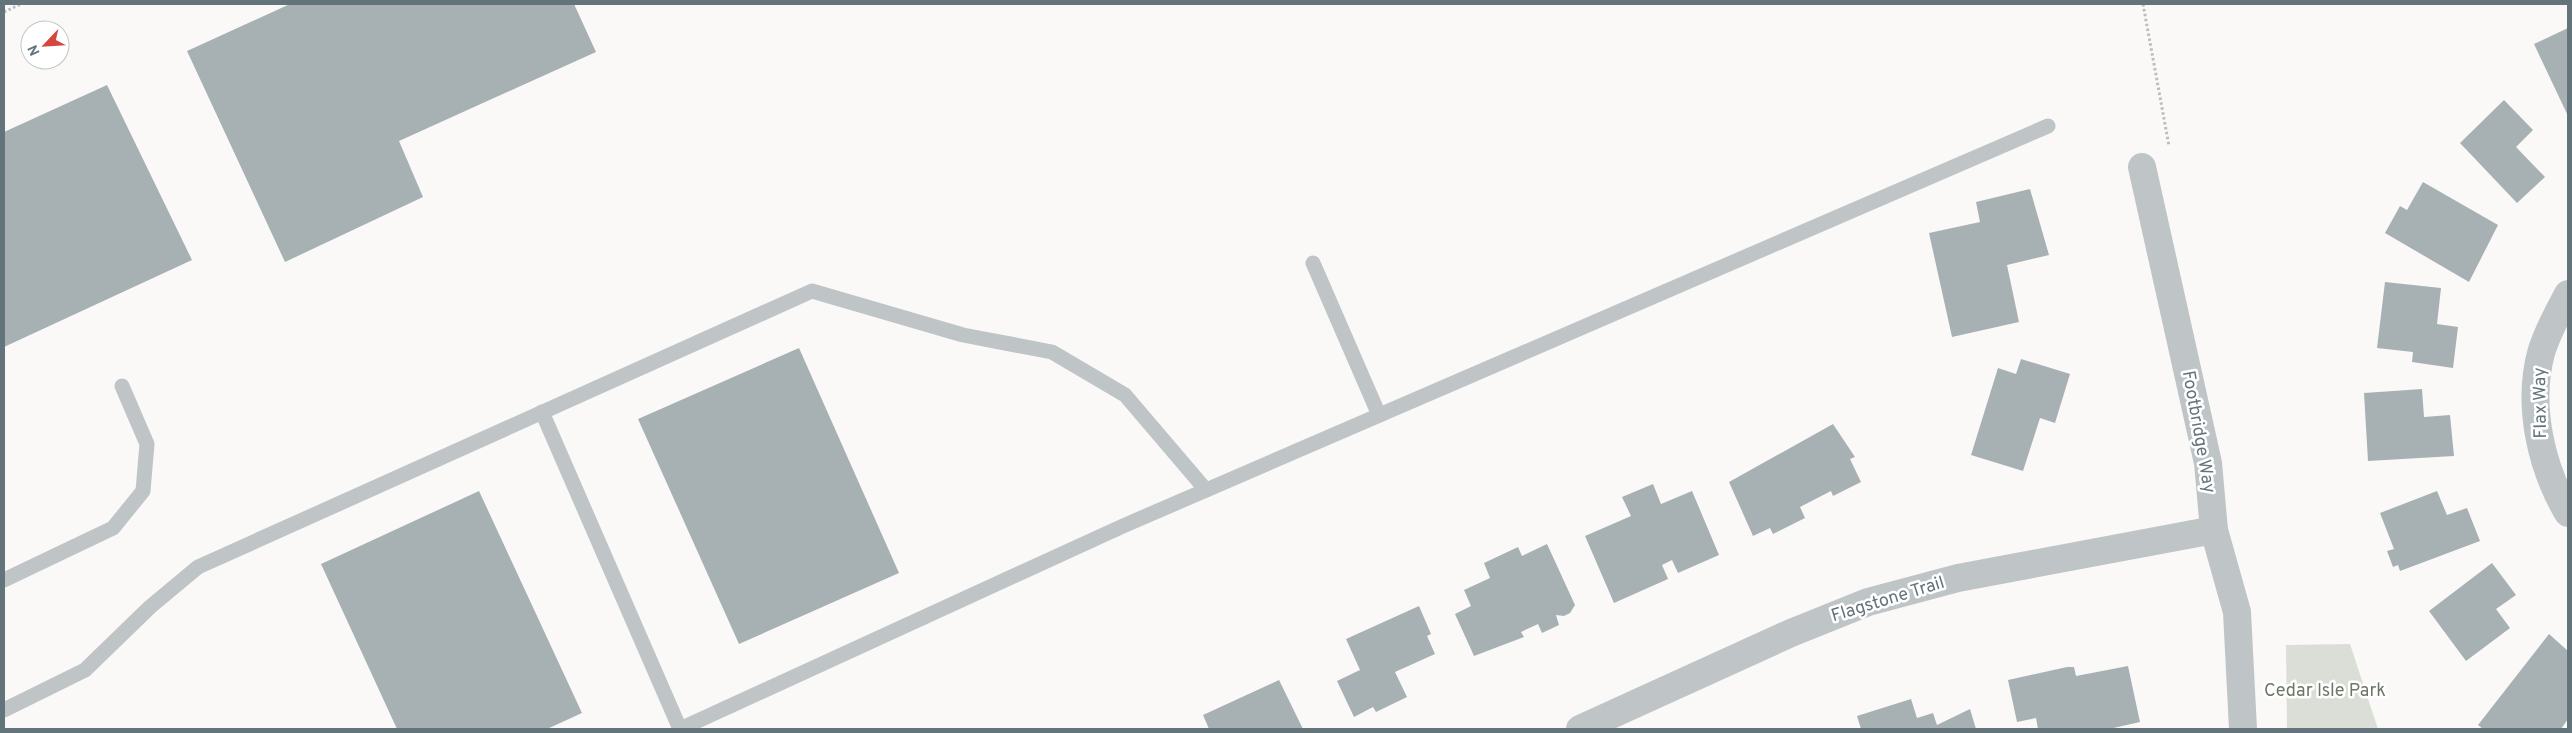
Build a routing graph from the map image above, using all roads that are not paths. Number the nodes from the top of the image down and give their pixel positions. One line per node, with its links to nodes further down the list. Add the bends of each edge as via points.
1 (2048, 126): 7 (lane)
2 (2142, 167): 10 (street, Footbridge Way, via 2208,463)
3 (1313, 263): 7 (lane)
4 (2568, 294): 9 (street, Flax Way, via 2552,323 2541,354 2537,405 2538,436 2546,465)
5 (122, 386): 11 (lane, via 146,444 143,491 112,528)
6 (542, 412): 8 (lane, via 812,291 963,335 1052,352 1125,395); 12 (lane, via 198,566 85,670); 13 (lane)
7 (1379, 415): 8 (lane)
8 (1206, 490): 13 (lane)
9 (2568, 513)
10 (2214, 530): 14 (street, Flagstone Trail, via 1958,578 1868,602 1791,633); 15 (street, Footbridge Way, via 2238,612)
11 (4, 580)
12 (4, 710)
13 (680, 729)
14 (1580, 729)
15 (2243, 729)

